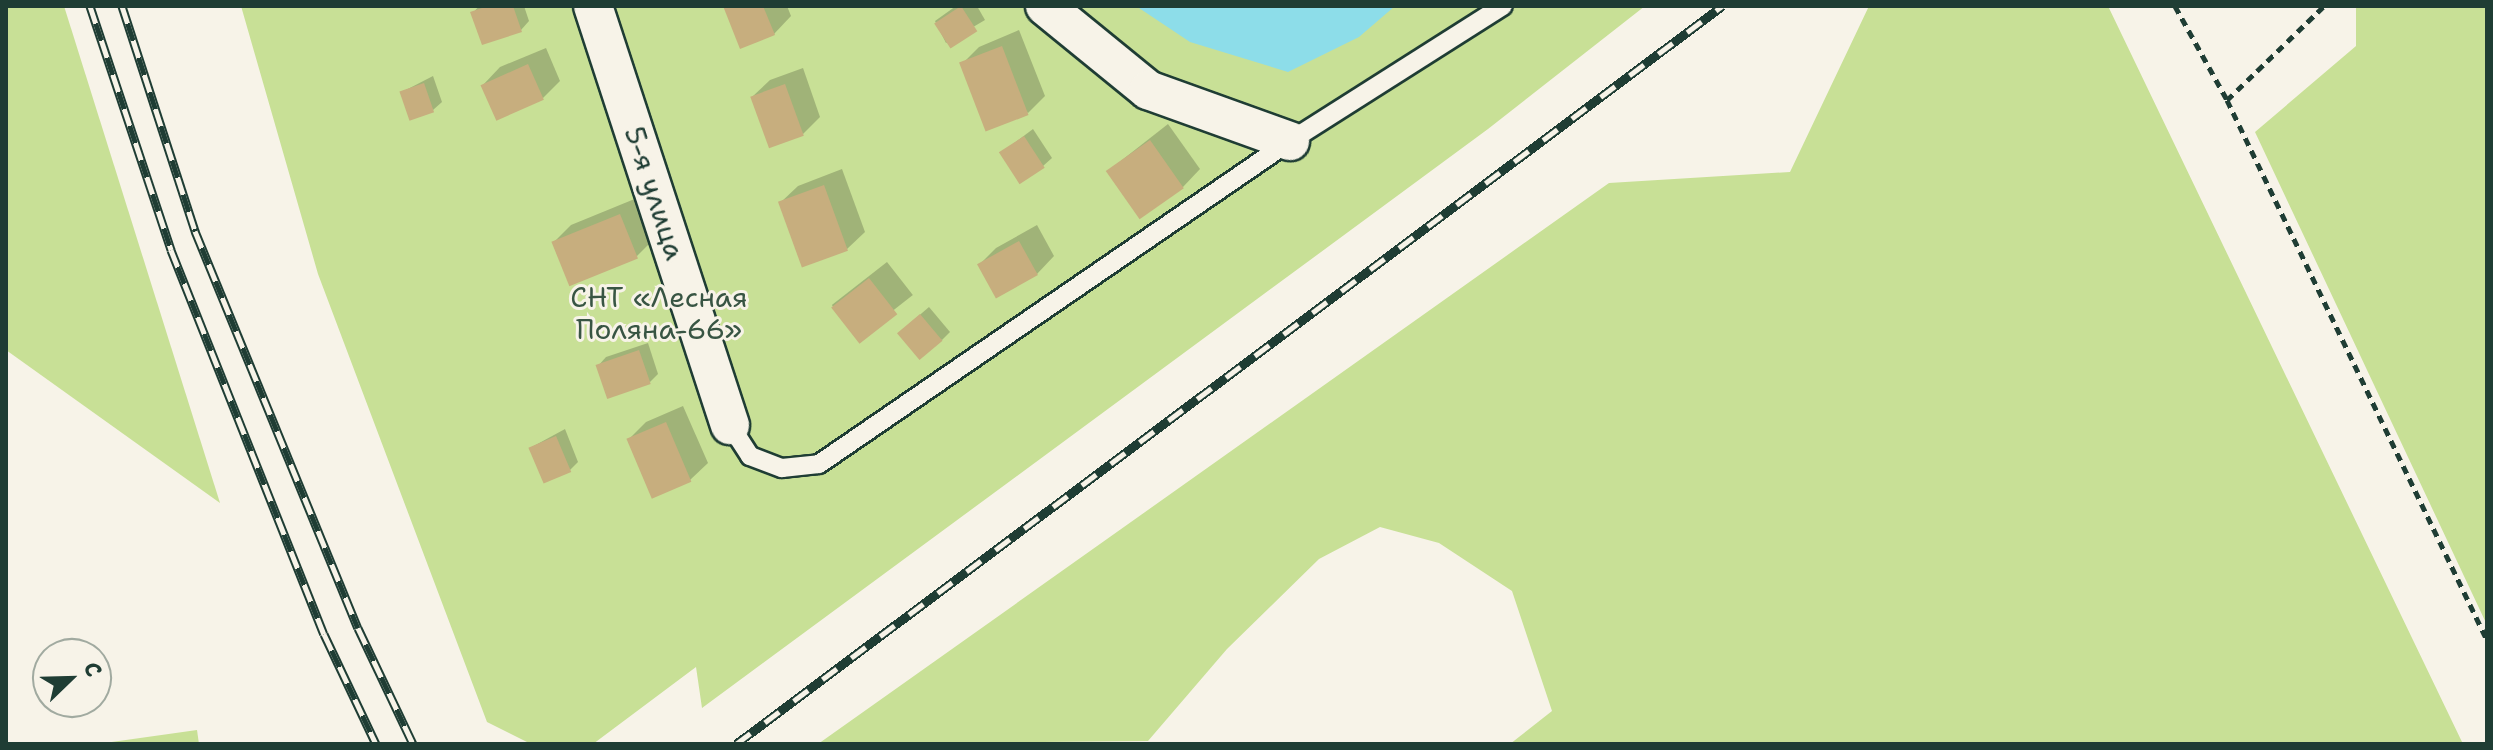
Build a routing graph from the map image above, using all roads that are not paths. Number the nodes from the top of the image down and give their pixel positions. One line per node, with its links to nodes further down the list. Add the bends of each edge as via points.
1 (593, 6): 5 (street, 5-я улица)
2 (1045, 6): 4 (street, via 1148,90)
3 (1503, 6): 4 (lane)
4 (1290, 141): 5 (lane, via 819,464 782,468 750,456)
5 (730, 425)

